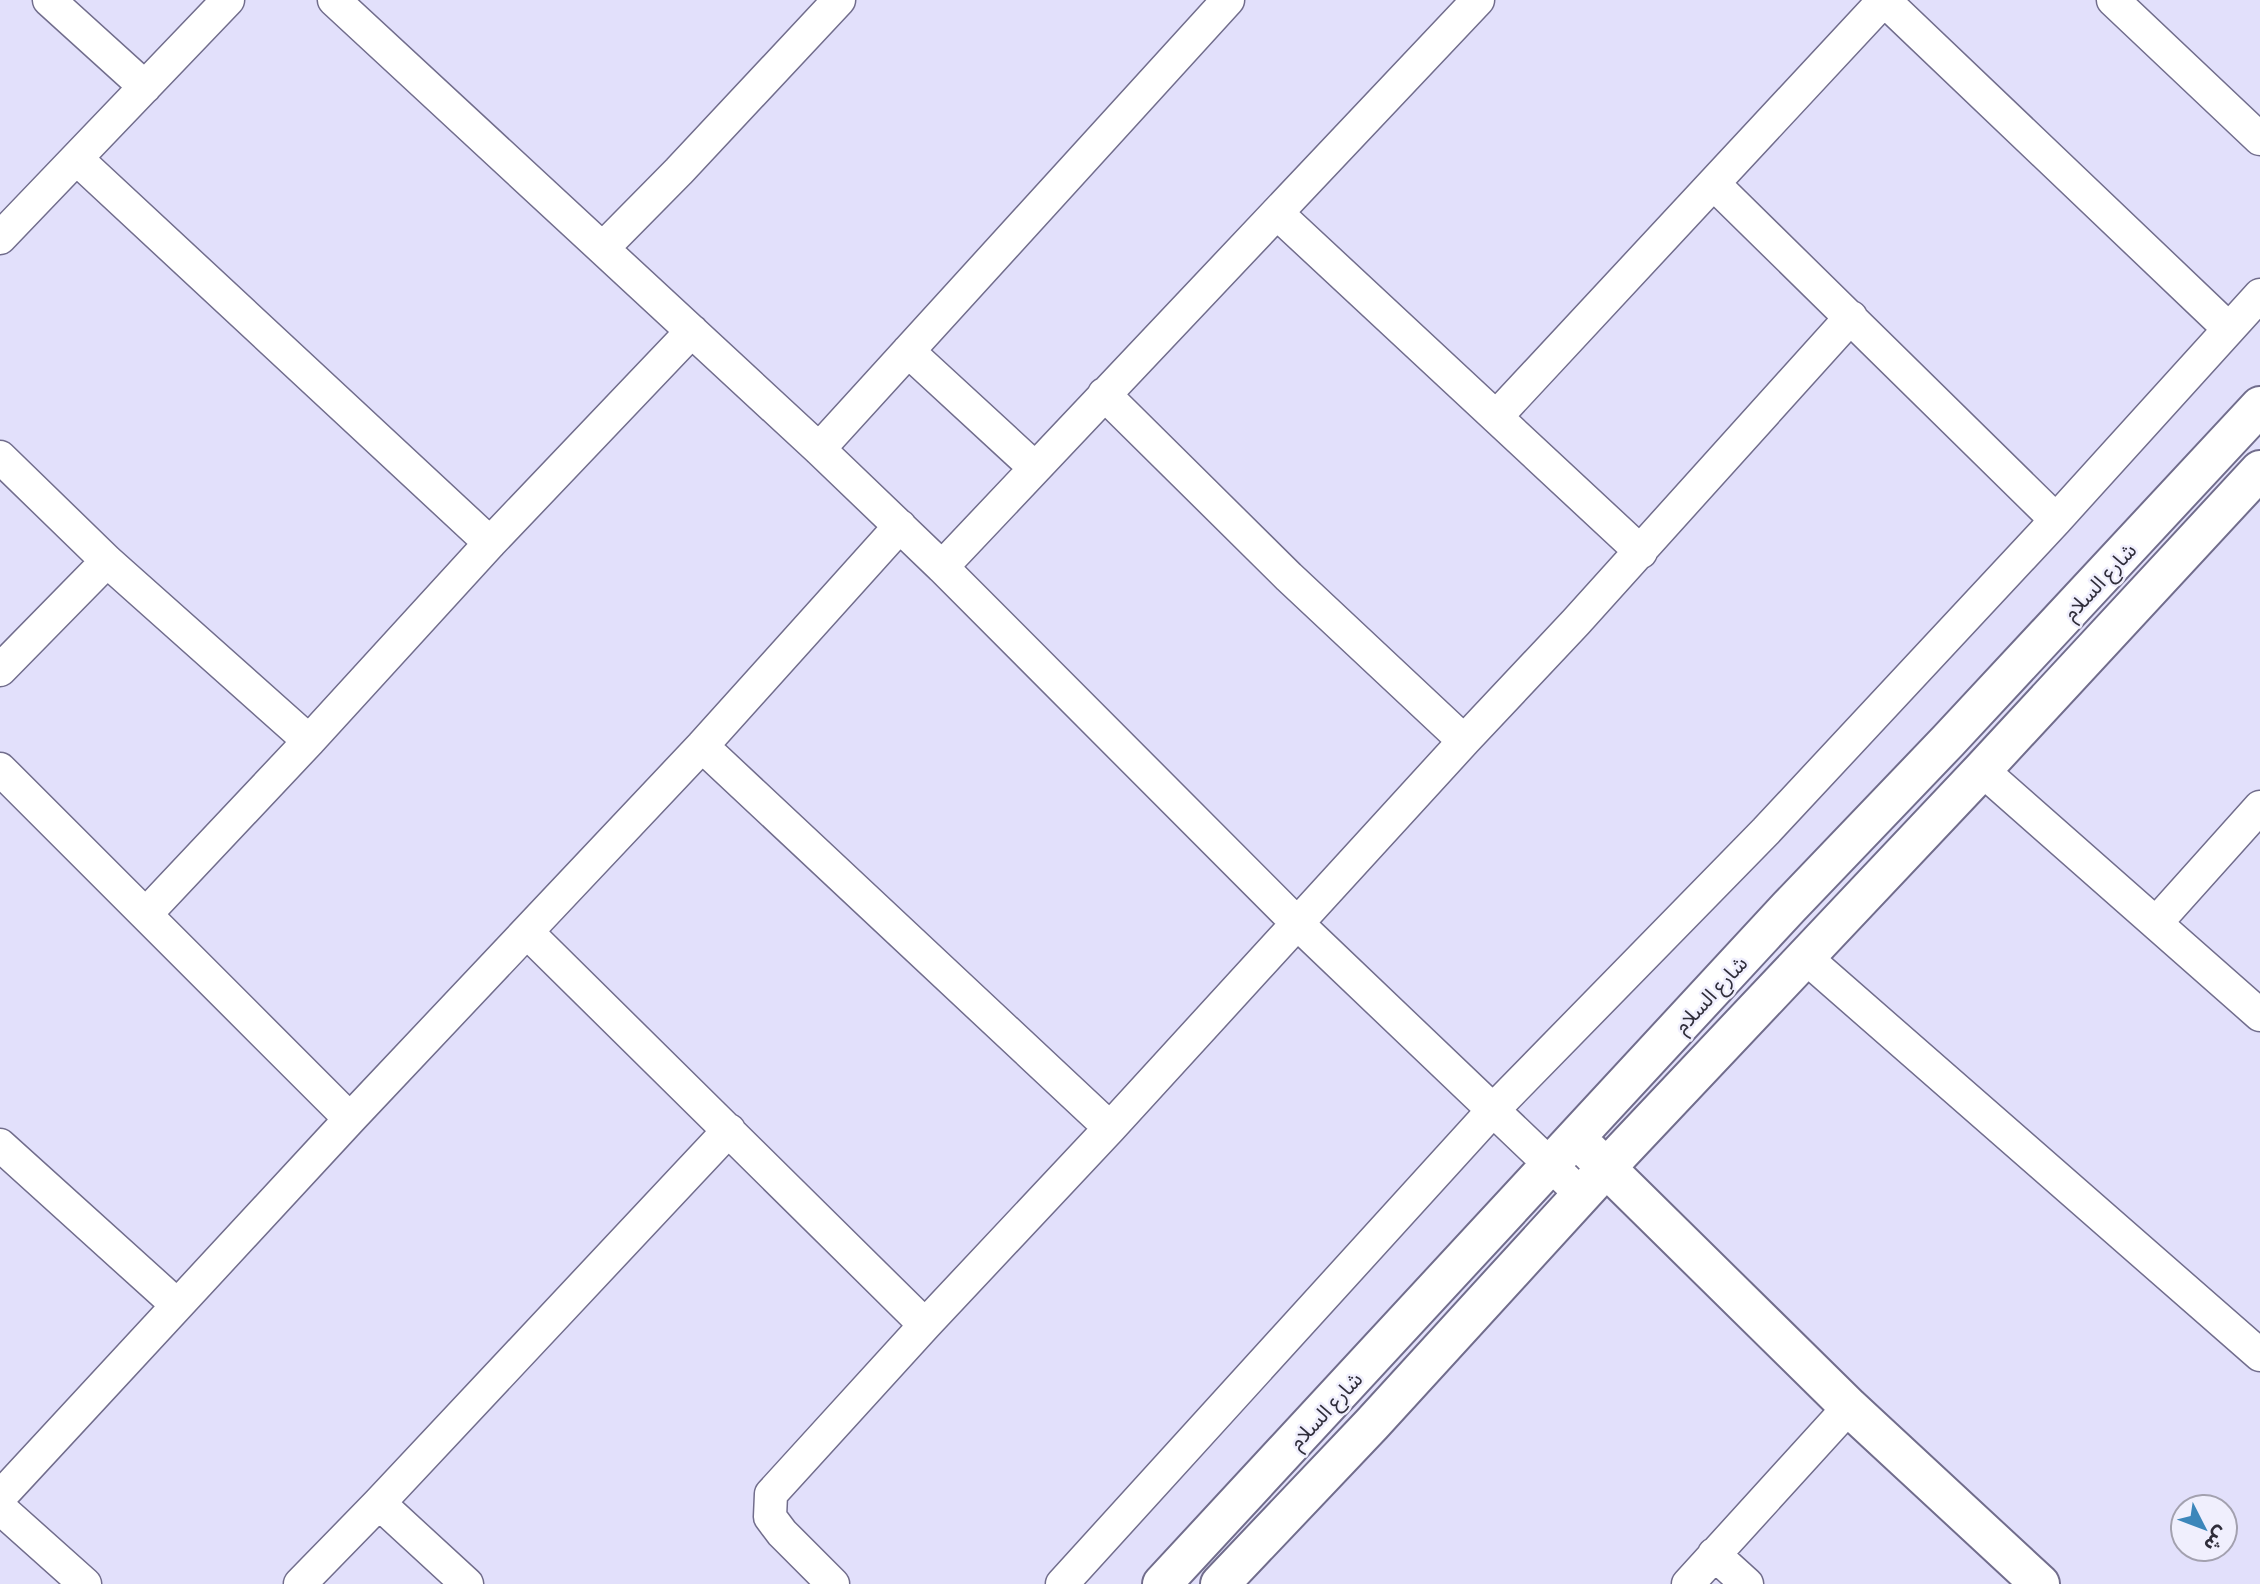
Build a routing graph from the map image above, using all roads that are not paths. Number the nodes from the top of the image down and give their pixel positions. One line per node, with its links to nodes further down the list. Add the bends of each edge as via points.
1 (48, 0): 9 (street)
2 (228, 0): 9 (street)
3 (334, 0): 15 (street)
4 (1228, 0): 20 (street)
5 (1478, 0): 13 (street)
6 (1884, 0): 12 (street); 18 (street)
7 (826, 5): 15 (street, via 680,170)
8 (2134, 7): 10 (street)
9 (145, 87): 11 (street)
10 (2260, 139)
11 (77, 159): 14 (street); 30 (street)
12 (1714, 184): 17 (street); 23 (street)
13 (1278, 214): 21 (street); 23 (street)
14 (0, 238)
15 (603, 248): 19 (street)
16 (2260, 295): 18 (street)
17 (1851, 317): 28 (street); 31 (street)
18 (2229, 329): 28 (street)
19 (692, 331): 24 (street); 30 (street)
20 (908, 351): 24 (street); 26 (street)
21 (1104, 394): 26 (street); 36 (street, via 1289,577)
22 (2260, 406): 52 (main road, شارع السلام)
23 (1496, 417): 31 (street)
24 (820, 449): 29 (street)
25 (0, 457): 32 (street)
26 (1035, 468): 33 (street)
27 (2260, 470): 39 (main road, شارع السلام)
28 (2056, 520): 47 (street, via 1766,831)
29 (900, 526): 33 (street); 37 (street)
30 (490, 543): 35 (street)
31 (1640, 552): 36 (street)
32 (107, 561): 34 (street); 35 (street)
33 (942, 567): 43 (street)
34 (0, 670)
35 (309, 741): 41 (street)
36 (1465, 741): 43 (street)
37 (702, 746): 44 (street); 49 (street)
38 (0, 769): 41 (street)
39 (1982, 770): 42 (street); 45 (main road, شارع السلام)
40 (2260, 807): 42 (street)
41 (146, 914): 48 (street)
42 (2156, 923): 46 (street)
43 (1298, 924): 47 (street); 49 (street)
44 (527, 932): 48 (street); 50 (street)
45 (1805, 957): 53 (main road, شارع السلام); 56 (street)
46 (2260, 1015)
47 (1493, 1109): 52 (street); 66 (street)
48 (350, 1119): 54 (street)
49 (1111, 1128): 55 (street)
50 (729, 1130): 55 (street); 59 (street)
51 (0, 1145): 54 (street)
52 (1562, 1151): 53 (main road); 67 (main road, شارع السلام)
53 (1595, 1181): 57 (main road); 68 (main road, شارع السلام)
54 (177, 1305): 58 (street)
55 (925, 1325): 65 (street, via 771,1494 770,1517)
56 (2260, 1355)
57 (1849, 1407): 61 (street); 71 (main road)
58 (0, 1497)
59 (379, 1503): 63 (street); 64 (street)
60 (0, 1508): 62 (street)
61 (1714, 1554): 69 (street); 70 (street)
62 (85, 1584)
63 (300, 1584)
64 (467, 1584)
65 (833, 1584)
66 (1062, 1584)
67 (1162, 1584)
68 (1220, 1584)
69 (1688, 1584)
70 (1747, 1584)
71 (2040, 1584)

